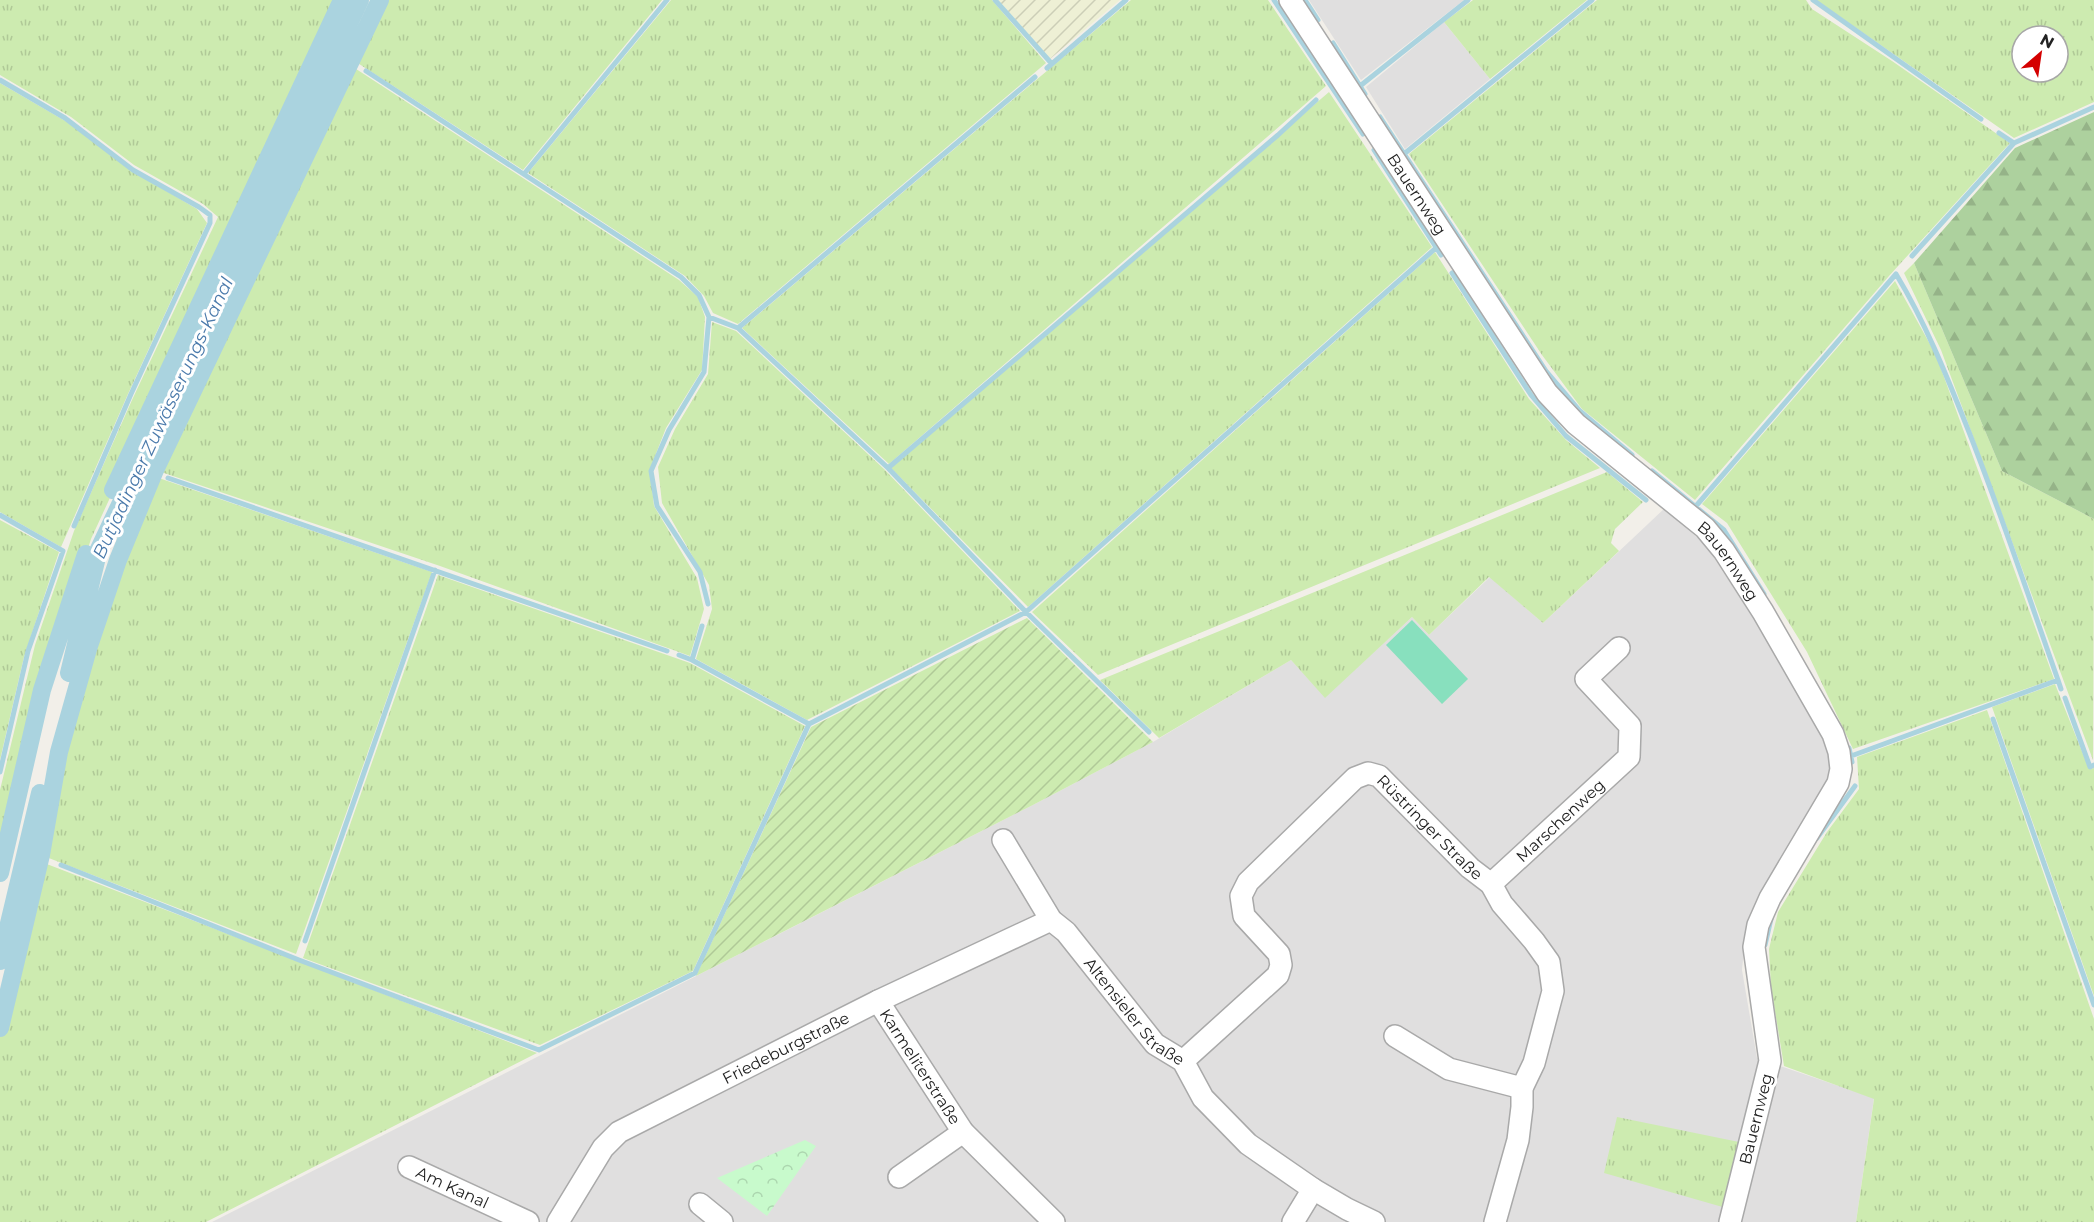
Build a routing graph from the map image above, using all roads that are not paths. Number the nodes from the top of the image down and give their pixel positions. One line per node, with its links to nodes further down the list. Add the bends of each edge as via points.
1 (1290, 0): 22 (street, Bauernweg, via 1547,393 1576,424 1705,528 1724,551 1764,612 1839,752 1838,783 1758,925 1754,947 1770,1061)
2 (1619, 648): 4 (street, Marschenweg, via 1586,679 1630,726 1629,757)
3 (1003, 840): 5 (street, Altensieler Straße)
4 (1491, 884): 8 (street, Rüstringer Straße, via 1470,868 1379,776 1368,773 1355,778 1248,882 1241,896 1244,916 1279,954 1278,975); 9 (street, Rüstringer Straße, via 1502,904 1549,962 1553,991 1534,1063)
5 (1051, 920): 6 (street, Friedeburgstraße); 8 (street, Altensieler Straße, via 1066,932 1155,1044)
6 (878, 1001): 10 (street, Karmeliterstraße); 16 (street, Friedeburgstraße, via 619,1132 603,1148)
7 (1395, 1036): 9 (street, via 1449,1069)
8 (1183, 1061): 13 (street, Altensieler Straße, via 1203,1098 1248,1144)
9 (1522, 1088): 21 (street, Rüstringer Straße, via 1518,1140)
10 (963, 1132): 12 (street, Karmeliterstraße); 18 (street, Karmeliterstraße)
11 (409, 1167): 15 (street, Am Kanal)
12 (899, 1177)
13 (1313, 1190): 19 (street); 20 (street, Altensieler Straße)
14 (700, 1204): 17 (street)
15 (528, 1222)
16 (558, 1222)
17 (722, 1222)
18 (1054, 1222)
19 (1293, 1222)
20 (1374, 1222)
21 (1495, 1222)
22 (1731, 1222)

